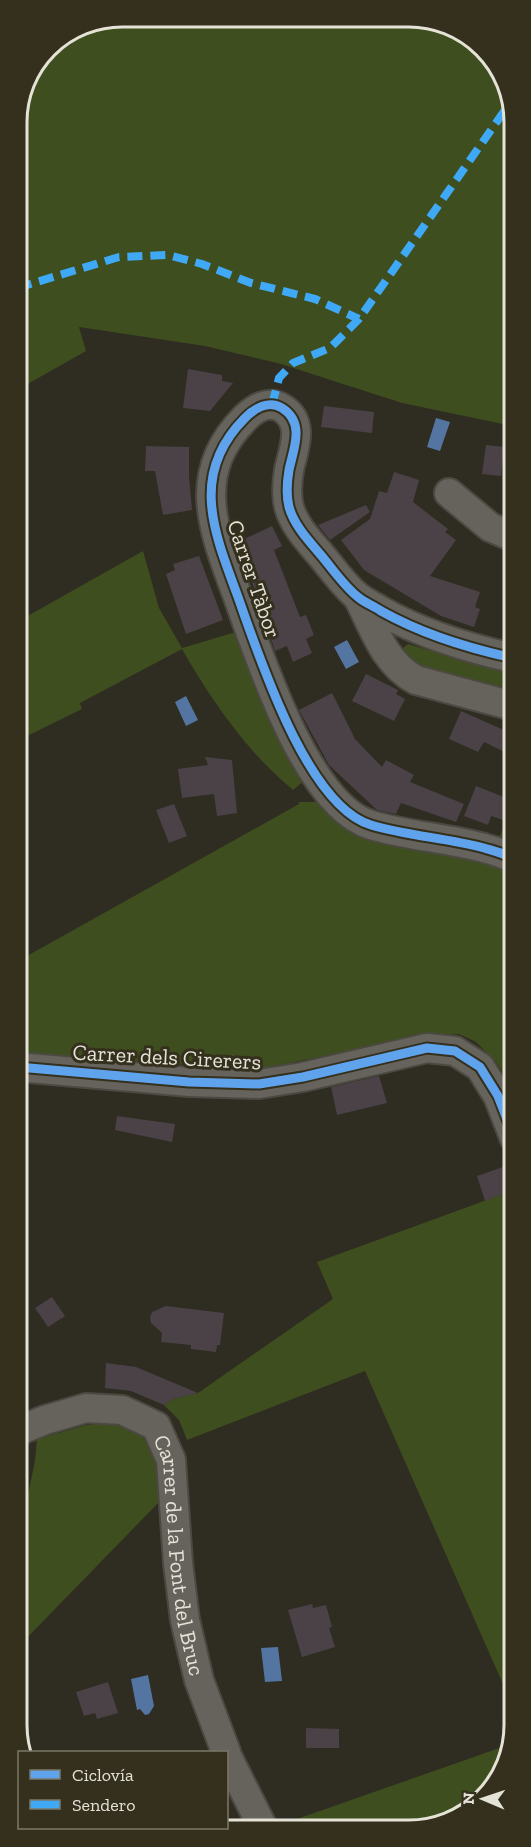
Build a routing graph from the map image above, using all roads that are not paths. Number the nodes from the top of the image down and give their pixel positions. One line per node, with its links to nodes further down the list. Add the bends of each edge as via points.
1 (449, 493): 2 (street, via 490,527)
2 (504, 533)
3 (358, 597): 4 (street, Carrer Tàbor, via 420,631); 5 (street, via 393,664 403,673); 6 (street, Carrer Tàbor, via 292,517 287,488 297,433 294,422 282,408 272,405 252,411 235,428 215,462 210,493 213,524 255,646 312,770 339,806 354,818 457,841)
4 (504, 656)
5 (504, 704)
6 (504, 856)
7 (27, 1068): 8 (street, Carrer dels Cirerers, via 259,1084 427,1048 455,1051 480,1067)
8 (504, 1111)
9 (27, 1427): 10 (street, Carrer de la Font del Bruc, via 86,1408 122,1410 156,1426 171,1460 185,1620 199,1680)
10 (225, 1751)
11 (228, 1757): 12 (street, Carrer de la Font del Bruc)
12 (259, 1820)

